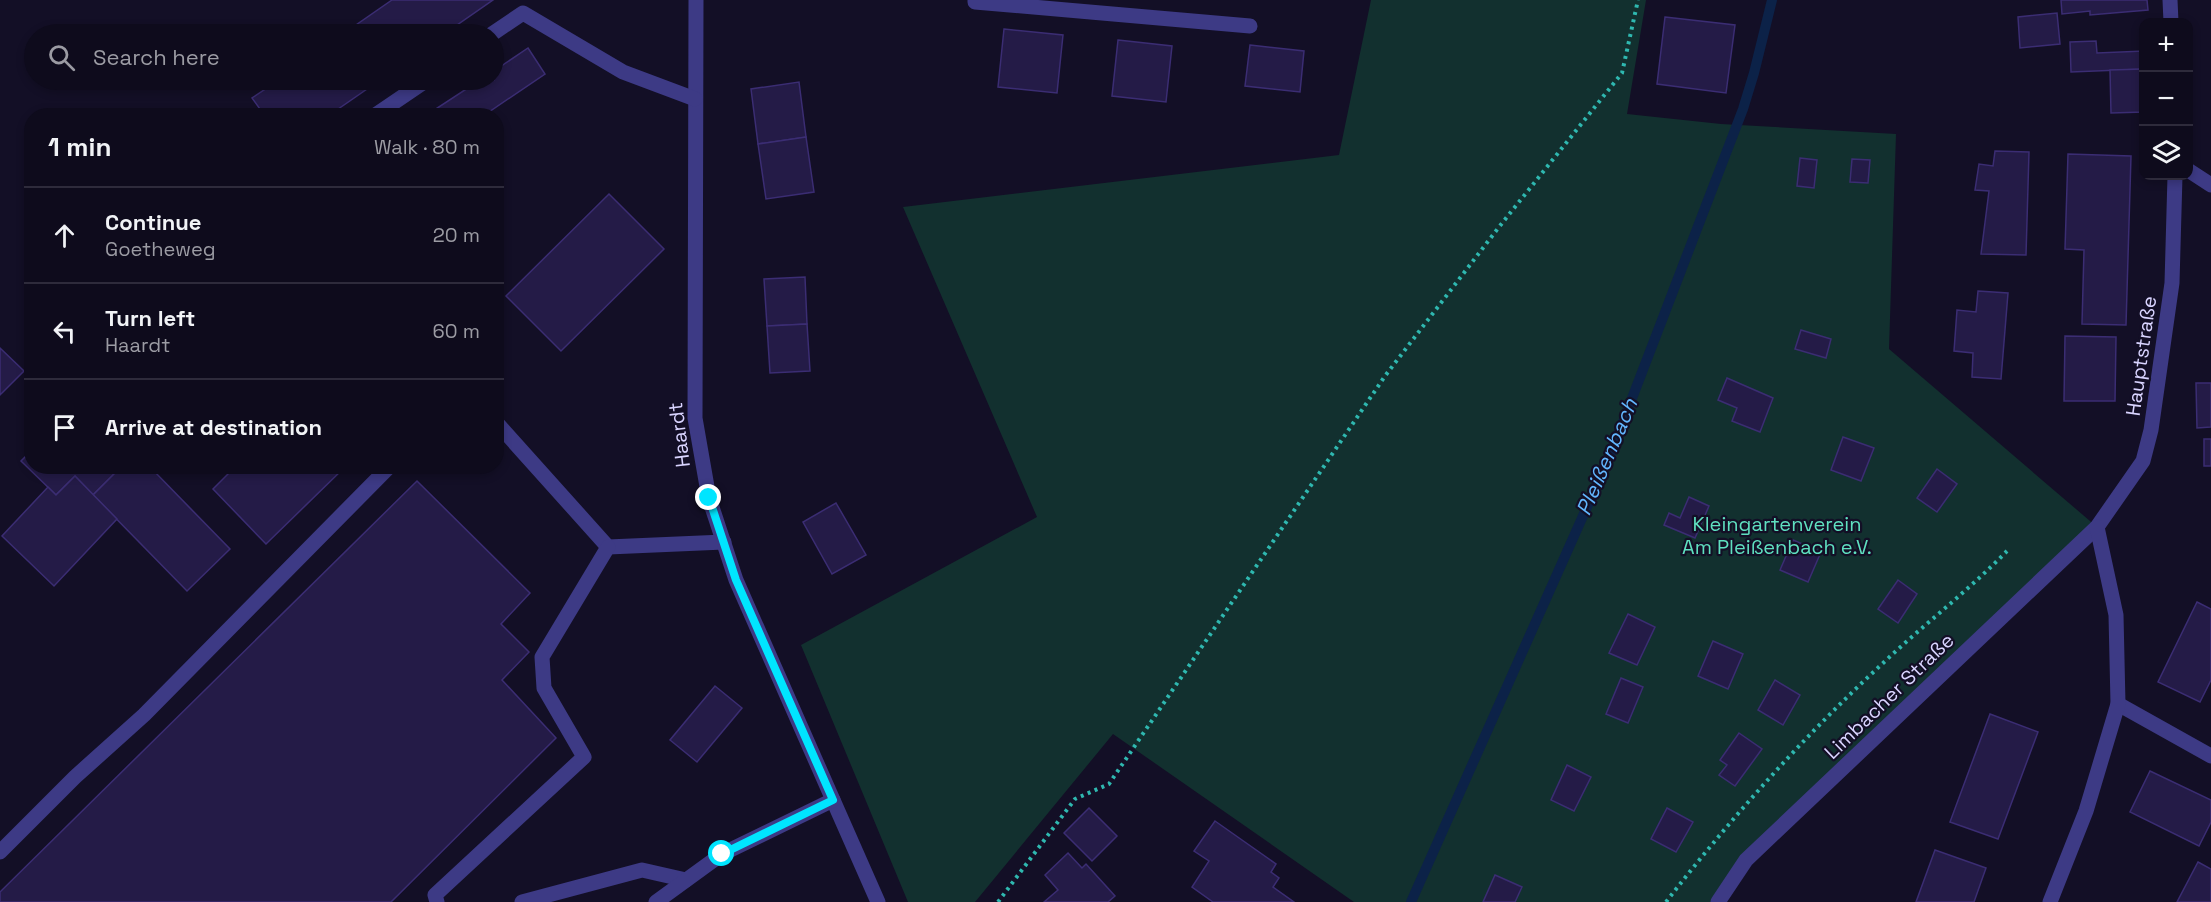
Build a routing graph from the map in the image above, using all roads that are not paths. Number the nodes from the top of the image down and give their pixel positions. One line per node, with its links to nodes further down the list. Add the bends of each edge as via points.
1 (696, 0): 8 (street, Haardt)
2 (975, 0): 6 (street)
3 (2170, 0): 4 (street)
4 (2171, 18)
5 (504, 26): 8 (street, via 523,13 623,72)
6 (1250, 26)
7 (412, 90): 9 (street)
8 (695, 99): 16 (street, Haardt, via 695,418 709,498)
9 (386, 108)
10 (2193, 173): 12 (street)
11 (2175, 180): 15 (street, Hauptstraße, via 2172,283 2151,430 2143,461)
12 (2211, 186)
13 (504, 431): 17 (street)
14 (382, 474): 21 (street, via 144,715)
15 (2097, 527): 18 (street, via 2116,615); 27 (street, Limbacher Straße, via 1746,860)
16 (724, 542): 17 (street); 20 (street, Haardt, via 736,580)
17 (608, 547): 23 (street, via 542,657 544,688 584,757 435,895)
18 (2118, 704): 19 (street); 28 (street, via 2086,812)
19 (2211, 756)
20 (833, 800): 22 (street, via 722,854); 26 (street, Haardt)
21 (0, 852)
22 (686, 880): 24 (street, via 642,870); 25 (street)
23 (436, 902)
24 (522, 902)
25 (656, 902)
26 (878, 902)
27 (1718, 902)
28 (2050, 902)

